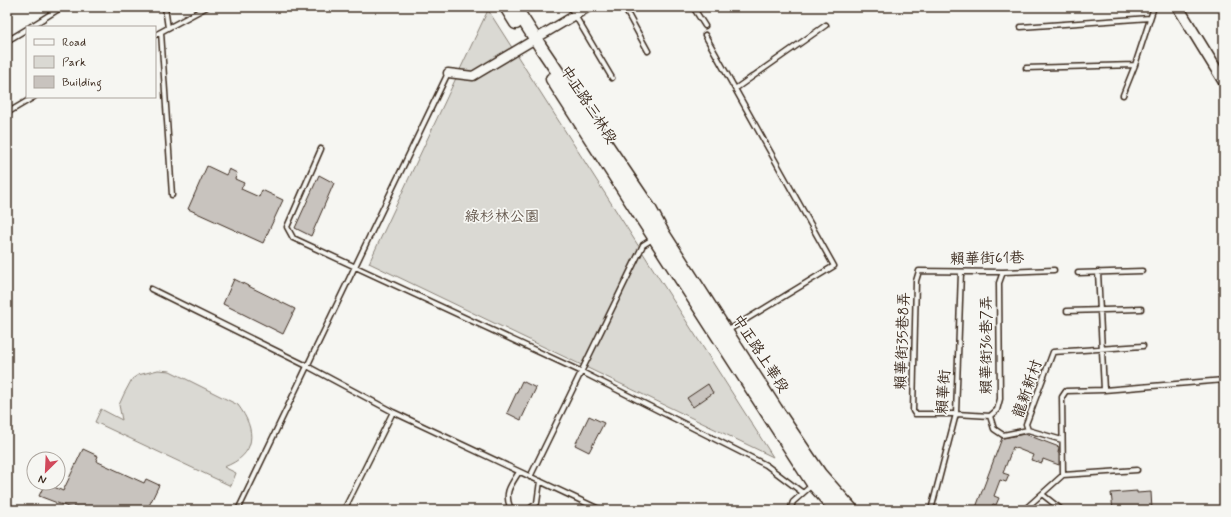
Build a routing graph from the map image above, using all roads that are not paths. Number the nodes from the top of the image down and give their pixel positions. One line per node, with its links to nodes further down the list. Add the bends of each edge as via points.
1 (62, 7): 15 (lane)
2 (165, 7): 18 (lane)
3 (207, 7): 18 (lane)
4 (506, 7): 24 (main road, 中正路三林段)
5 (515, 7): 24 (main road, 中正路三林段)
6 (570, 7): 12 (lane)
7 (589, 7): 12 (street)
8 (624, 7): 25 (lane)
9 (693, 7): 16 (lane)
10 (1154, 7): 13 (lane)
11 (1178, 7): 29 (street)
12 (575, 15): 24 (street); 30 (lane)
13 (1150, 18): 17 (lane); 26 (lane)
14 (826, 25): 31 (lane)
15 (32, 26)
16 (705, 26)
17 (1021, 27)
18 (168, 28): 20 (lane)
19 (26, 30): 23 (lane)
20 (161, 32): 21 (lane); 36 (lane)
21 (156, 34)
22 (705, 35): 31 (lane)
23 (7, 41)
24 (532, 41): 28 (street, via 472,76); 37 (main road, 中正路三林段); 38 (main road, 中正路三林段)
25 (648, 51)
26 (1135, 65): 27 (lane); 32 (lane)
27 (1026, 68)
28 (448, 73): 40 (lane)
29 (1222, 76)
30 (612, 78)
31 (735, 89): 52 (lane, via 834,266)
32 (1123, 95)
33 (32, 98): 34 (lane)
34 (7, 113)
35 (321, 149): 40 (lane, via 287,227 293,238)
36 (172, 195)
37 (650, 209): 39 (main road, 中正路上華段)
38 (643, 220): 39 (main road, 中正路上華段)
39 (658, 235): 52 (main road, 中正路上華段); 56 (lane, via 643,244); 70 (main road, 中正路上華段)
40 (354, 267): 55 (lane); 56 (lane)
41 (1054, 270): 45 (lane, 賴華街61巷)
42 (1142, 271): 46 (lane)
43 (919, 272): 44 (lane, 賴華街61巷); 60 (lane, 賴華街35巷8弄, via 916,280 913,411 915,414)
44 (961, 272): 45 (lane, 賴華街61巷); 60 (lane, 賴華街)
45 (1003, 272): 61 (lane, 賴華街36巷7弄, via 999,283 1000,399 997,410)
46 (1098, 272): 47 (lane); 50 (lane)
47 (1078, 273)
48 (151, 289): 55 (lane)
49 (1141, 309): 50 (lane)
50 (1099, 310): 51 (lane); 54 (lane)
51 (1067, 311)
52 (726, 332): 66 (main road, 中正路上華段)
53 (1143, 346): 54 (lane, 龍新新村)
54 (1101, 350): 58 (lane); 62 (lane, 龍新新村, via 1053,352 1026,424)
55 (307, 366): 59 (lane); 73 (lane)
56 (580, 371): 68 (lane); 71 (lane, via 766,466)
57 (1224, 380): 58 (lane)
58 (1104, 390): 63 (lane, via 1066,392 1062,397)
59 (393, 412): 65 (lane); 74 (lane)
60 (956, 414): 61 (lane); 81 (lane, 賴華街)
61 (990, 416): 62 (lane, via 994,429 1003,435)
62 (1028, 430): 63 (lane, 龍新新村)
63 (1062, 440): 67 (lane)
64 (1137, 470): 67 (lane)
65 (519, 472): 68 (lane); 75 (lane, via 507,496 510,507)
66 (820, 474): 70 (lane); 80 (main road, 中正路上華段)
67 (1063, 475): 72 (lane)
68 (530, 477): 69 (lane)
69 (540, 481): 76 (lane, via 537,503); 77 (lane)
70 (813, 484): 71 (lane); 79 (main road, 中正路上華段)
71 (803, 493): 78 (lane, via 793,502)
72 (1043, 495): 82 (lane); 83 (lane)
73 (238, 510)
74 (344, 510)
75 (516, 510)
76 (528, 510)
77 (601, 510)
78 (790, 510)
79 (836, 510)
80 (852, 510)
81 (931, 510)
82 (1024, 510)
83 (1062, 510)

